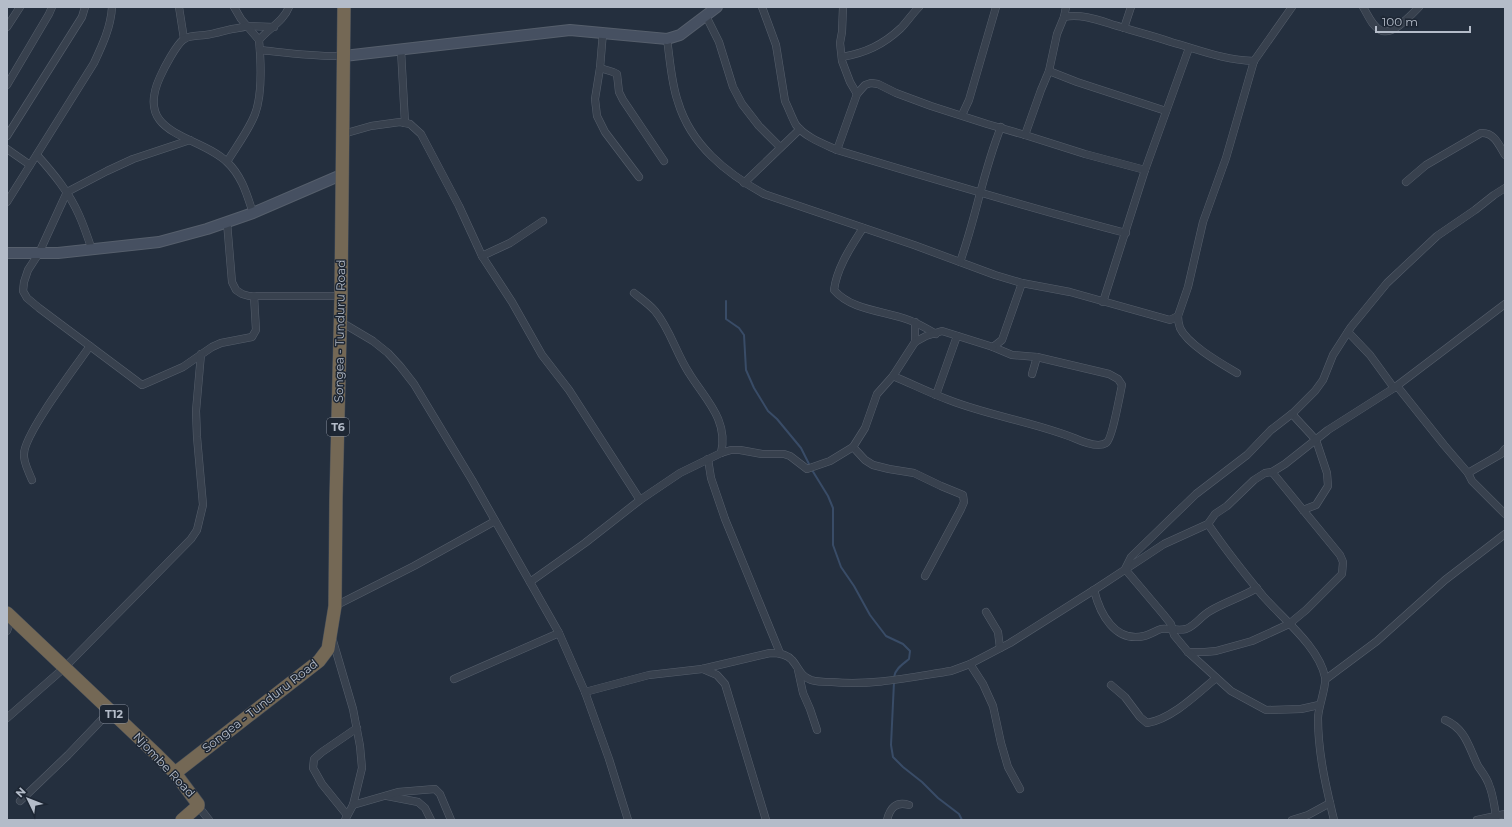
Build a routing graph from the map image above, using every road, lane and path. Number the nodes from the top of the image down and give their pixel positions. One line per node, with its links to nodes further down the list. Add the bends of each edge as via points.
1 (20, 7): 22 (street)
2 (52, 7): 36 (street)
3 (85, 7): 45 (street, via 79,22)
4 (112, 7): 50 (street, via 102,46 94,63)
5 (179, 7): 25 (street)
6 (234, 7): 20 (street)
7 (289, 7): 21 (street, via 282,20)
8 (344, 7): 31 (highway, Songea - Tunduru Road / T6)
9 (717, 7): 19 (street)
10 (762, 7): 42 (street, via 776,45 786,101)
11 (842, 7): 32 (street)
12 (919, 7): 32 (street, via 884,42 866,51)
13 (996, 7): 39 (street)
14 (1131, 7): 23 (street)
15 (1292, 7): 33 (street)
16 (1364, 7): 17 (street, via 1376,27 1385,32 1390,32 1404,23)
17 (1419, 7)
18 (1064, 11): 23 (street, via 1072,16); 35 (street)
19 (706, 16): 26 (street, via 680,35); 47 (street, via 742,104)
20 (247, 26): 21 (street); 25 (street); 27 (street)
21 (274, 26): 27 (street)
22 (7, 27)
23 (1124, 28): 28 (street)
24 (603, 32): 26 (street); 30 (street, via 541,32); 34 (street)
25 (184, 39): 46 (street, via 163,70 155,88 153,104 164,126)
26 (667, 39): 59 (street, via 678,102 694,137 708,154)
27 (259, 40): 29 (street)
28 (1189, 48): 33 (street, via 1237,61); 38 (street)
29 (260, 50): 31 (street, via 309,56); 53 (street, via 260,87 256,112)
30 (401, 50): 31 (street); 40 (street)
31 (344, 56): 43 (highway, Songea - Tunduru Road / T6)
32 (842, 56): 37 (street, via 848,77)
33 (1254, 61): 80 (street, via 1226,158 1203,222 1188,287)
34 (600, 68): 52 (street, via 617,74 618,88 623,100); 57 (street, via 595,99 597,116 605,132)
35 (1049, 71): 38 (street); 44 (street)
36 (7, 85)
37 (857, 94): 39 (street, via 864,85 878,84 910,99); 49 (street)
38 (1166, 111): 55 (street)
39 (962, 116): 41 (street)
40 (405, 122): 43 (street, via 392,122); 72 (street, via 421,134)
41 (1001, 127): 44 (street); 62 (street, via 992,148)
42 (800, 129): 47 (street); 49 (street, via 817,141)
43 (343, 134): 56 (highway, Songea - Tunduru Road / T6)
44 (1025, 134): 55 (street)
45 (7, 136)
46 (190, 140): 53 (street); 61 (street, via 107,170)
47 (780, 147): 59 (street)
48 (7, 149): 54 (street)
49 (837, 150): 62 (street)
50 (37, 154): 54 (street); 61 (street)
51 (1505, 155): 58 (street, via 1495,139 1489,134 1481,133 1426,165)
52 (664, 161)
53 (227, 162): 64 (street, via 246,191)
54 (30, 165): 63 (street)
55 (1145, 170): 68 (street)
56 (341, 175): 64 (street); 77 (highway, Songea - Tunduru Road / T6)
57 (640, 177)
58 (1406, 182)
59 (744, 183): 67 (street, via 764,194)
60 (1505, 188): 83 (street, via 1437,236 1387,283)
61 (67, 192): 69 (street, via 80,215); 71 (street)
62 (982, 192): 68 (street, via 1030,208); 73 (street)
63 (7, 202)
64 (253, 213): 65 (street)
65 (227, 222): 69 (street, via 159,242); 76 (street, via 233,286 242,294)
66 (544, 222): 72 (street, via 510,243)
67 (863, 228): 73 (street); 82 (street, via 840,266 834,290 847,301 864,308)
68 (1126, 233): 78 (street)
69 (92, 250): 71 (street)
70 (7, 253): 71 (street)
71 (40, 253): 88 (street, via 28,270 23,291 33,303)
72 (482, 256): 107 (street, via 542,355 569,390)
73 (960, 262): 74 (street)
74 (1022, 283): 78 (street, via 1070,292); 86 (street)
75 (634, 293): 102 (street, via 654,310 689,373 715,410 722,435)
76 (254, 296): 77 (street); 90 (street, via 256,330 252,337 221,343)
77 (341, 296): 81 (highway, Songea - Tunduru Road / T6)
78 (1103, 302): 80 (street, via 1170,320)
79 (1505, 304): 96 (street)
80 (1178, 316): 93 (street, via 1180,327 1187,337 1205,353)
81 (341, 322): 110 (street, via 388,353 414,384); 118 (highway, Songea - Tunduru Road / T6)
82 (915, 322): 84 (street); 87 (street)
83 (1348, 332): 96 (street); 98 (street, via 1333,354 1323,380)
84 (936, 334): 85 (street, via 942,331); 87 (street)
85 (957, 336): 89 (street); 97 (street)
86 (1002, 340): 89 (street); 91 (street)
87 (915, 342): 95 (street)
88 (90, 346): 90 (street, via 142,385 182,367); 106 (street, via 43,414 25,446 25,460)
89 (993, 347): 91 (street)
90 (201, 354): 130 (street, via 196,411 203,506 197,530 192,539)
91 (1012, 355): 92 (street)
92 (1037, 357): 94 (street); 97 (street, via 1108,374 1120,381 1122,385 1107,443 1099,445 1083,441)
93 (1237, 373)
94 (1032, 374)
95 (893, 376): 97 (street); 100 (street, via 877,394 865,428)
96 (1395, 387): 99 (street); 105 (street)
97 (936, 395)
98 (1292, 414): 99 (street); 113 (street, via 1271,430 1247,455 1196,494 1131,557)
99 (1316, 440): 104 (street); 108 (street, via 1327,473 1328,486 1316,505)
100 (853, 446): 102 (street, via 830,461 811,469 805,469 784,454 740,450); 114 (street, via 869,463 914,473 963,495 961,509)
101 (1505, 449): 105 (street, via 1501,454)
102 (721, 454): 103 (street)
103 (708, 459): 107 (street, via 680,473); 128 (street, via 711,478 725,519)
104 (1272, 472): 108 (street); 111 (street, via 1254,480)
105 (1468, 473): 109 (street, via 1472,482)
106 (32, 480)
107 (640, 500): 115 (street)
108 (1303, 510): 121 (street, via 1340,555 1344,570 1338,580)
109 (1505, 514)
110 (495, 521): 115 (street); 118 (street)
111 (1208, 524): 113 (street, via 1164,544); 116 (street)
112 (1505, 534): 135 (street, via 1445,580 1377,641)
113 (1125, 570): 117 (street); 122 (street, via 1156,604)
114 (925, 576)
115 (530, 582): 124 (street)
116 (1257, 588): 121 (street); 122 (street, via 1201,616 1192,626)
117 (1094, 590): 122 (street, via 1111,627 1124,636 1138,637); 126 (street)
118 (335, 606): 125 (highway, Songea - Tunduru Road / T6)
119 (986, 612): 126 (street, via 998,632)
120 (9, 615): 123 (street); 130 (highway, Njombe Road / T12)
121 (1289, 624): 127 (street, via 1252,641 1216,651); 135 (street, via 1318,657)
122 (1172, 629): 127 (street)
123 (7, 631)
124 (559, 632): 134 (street); 137 (street)
125 (331, 635): 142 (street); 144 (highway, Songea - Tunduru Road / T6, via 328,649 319,661)
126 (1000, 648): 129 (street)
127 (1188, 652): 133 (street)
128 (780, 653): 131 (street, via 770,652); 132 (street, via 793,661)
129 (970, 664): 132 (street, via 951,671 882,682 815,681); 145 (street, via 993,706 1008,767)
130 (64, 668): 139 (highway, Njombe Road / T12); 140 (street)
131 (702, 669): 137 (street, via 649,675); 160 (street, via 717,675 725,684)
132 (798, 670): 143 (street, via 803,693)
133 (1216, 678): 136 (street, via 1182,706 1159,719 1147,722); 138 (street, via 1231,691 1266,710 1301,709)
134 (454, 679)
135 (1326, 679): 138 (street)
136 (1111, 685)
137 (585, 692): 159 (street, via 610,759)
138 (1319, 705): 148 (street, via 1322,769)
139 (111, 710): 144 (highway, Njombe Road / T12); 147 (street)
140 (7, 718)
141 (1445, 720): 153 (street, via 1459,728 1468,743 1490,785)
142 (357, 728): 149 (street, via 362,768); 154 (street, via 314,758 313,768)
143 (817, 730)
144 (175, 773): 151 (highway, Njombe Road / T12, via 198,802)
145 (1020, 789)
146 (385, 796): 149 (street); 157 (street, via 418,802 425,808); 158 (street, via 398,792 435,789 440,794)
147 (20, 801)
148 (1330, 803): 162 (street); 163 (street)
149 (352, 805): 154 (street)
150 (909, 805): 161 (street, via 896,805 890,811)
151 (198, 806): 155 (highway, Njombe Road); 156 (street)
152 (1505, 814): 153 (street)
153 (1496, 815): 164 (street)
154 (346, 818)
155 (182, 820)
156 (209, 820)
157 (431, 820)
158 (451, 820)
159 (628, 820)
160 (766, 820)
161 (887, 820)
162 (1292, 820)
163 (1334, 820)
164 (1477, 820)

